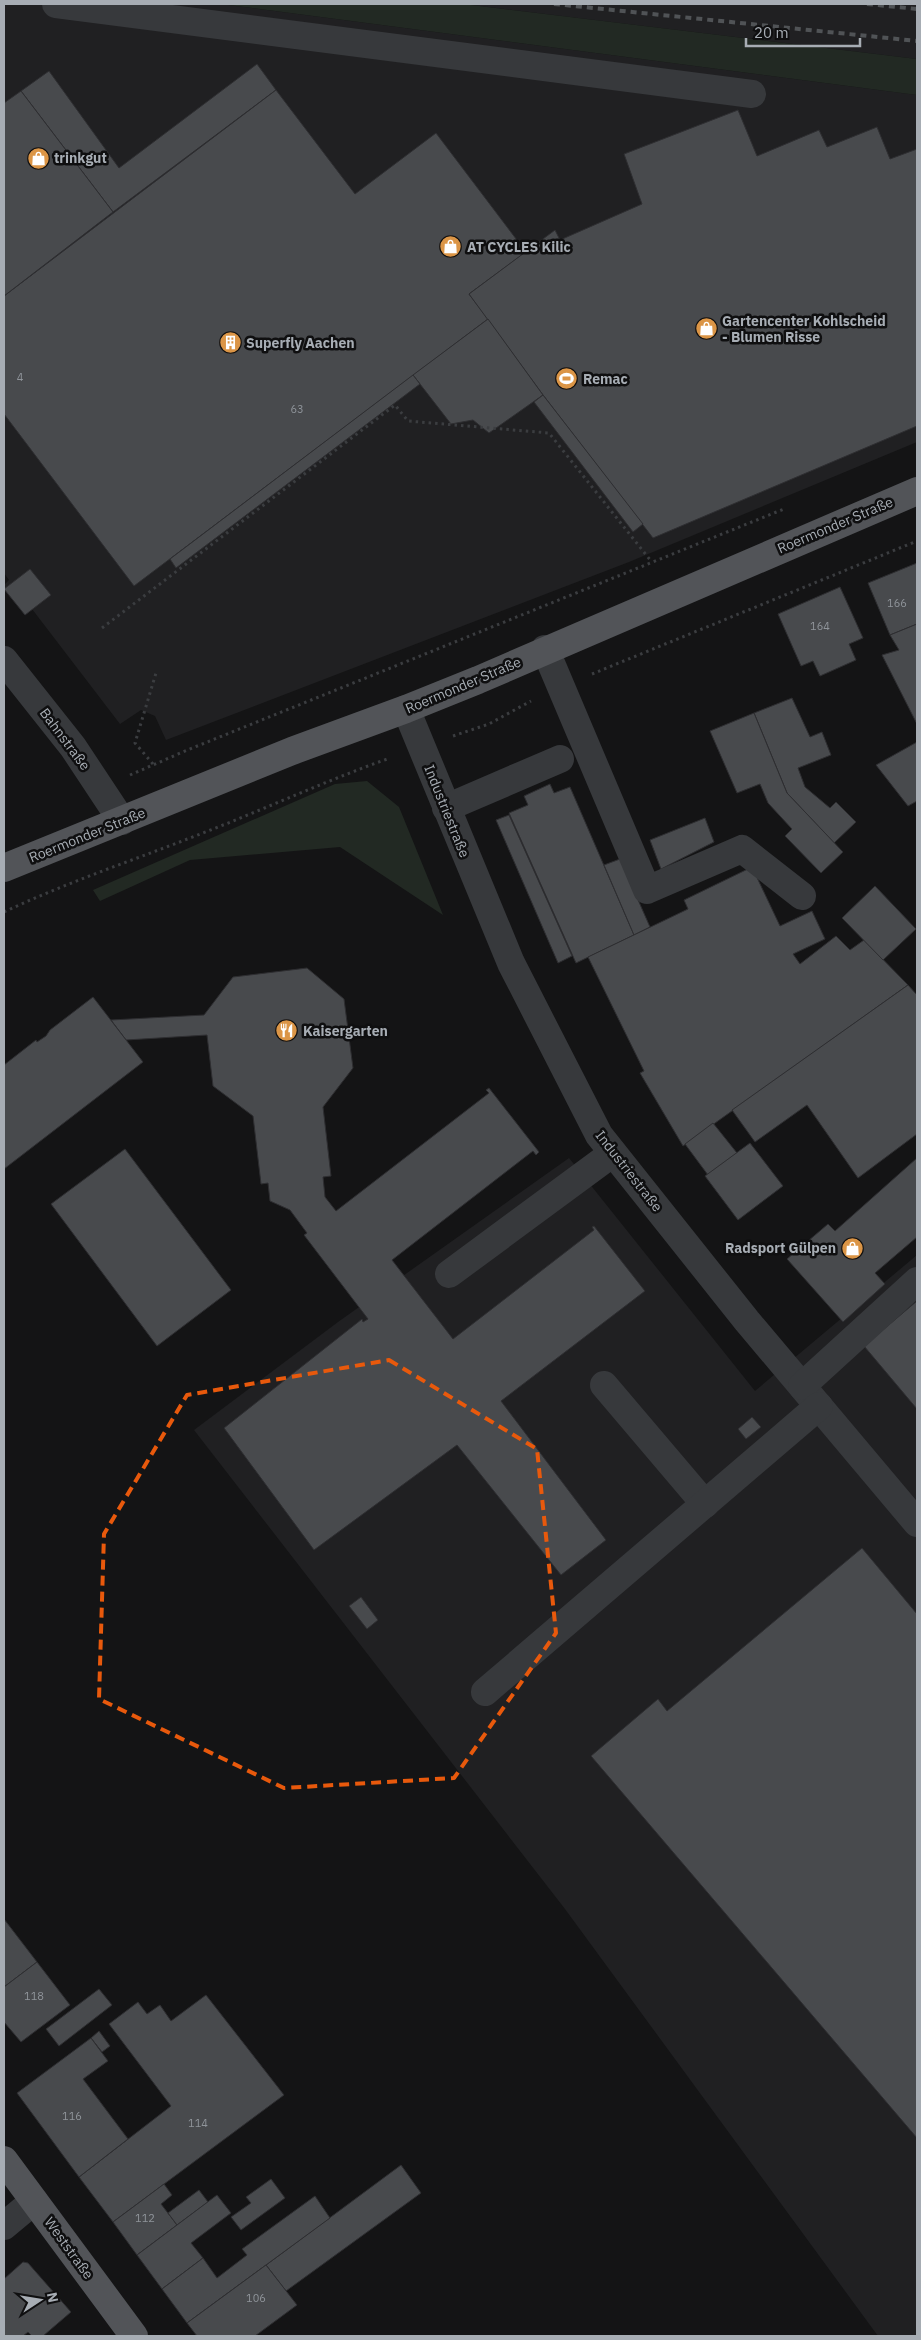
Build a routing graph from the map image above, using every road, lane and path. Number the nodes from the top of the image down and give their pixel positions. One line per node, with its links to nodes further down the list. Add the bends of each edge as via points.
1 (56, 4): 2 (street)
2 (752, 94)
3 (917, 491): 7 (main road, Roermonder Straße)
4 (788, 507): 5 (path)
5 (651, 561): 6 (path, via 549,433 408,421 395,405); 12 (path)
6 (102, 628)
7 (545, 650): 10 (main road, Roermonder Straße); 18 (street, via 647,890 742,850)
8 (4, 660): 13 (street, Bahnstraße)
9 (156, 673): 12 (path, via 135,743)
10 (406, 709): 14 (street, Industriestraße); 15 (main road, Roermonder Straße, via 292,751)
11 (560, 759): 14 (street)
12 (153, 764): 13 (path)
13 (102, 788): 15 (street, Bahnstraße)
14 (446, 808): 20 (street, Industriestraße, via 511,963 599,1135)
15 (122, 821): 17 (main road, Roermonder Straße)
16 (214, 829): 19 (path, via 48,891)
17 (4, 868)
18 (802, 896)
19 (4, 912)
20 (613, 1152): 21 (street); 24 (street, Industriestraße)
21 (449, 1274)
22 (917, 1282): 24 (street)
23 (604, 1385): 26 (street)
24 (802, 1386): 25 (street, Industriestraße)
25 (819, 1406): 26 (street); 27 (street, Industriestraße)
26 (705, 1504): 28 (street)
27 (917, 1523)
28 (485, 1692)
29 (4, 2160): 30 (main road, Weststraße)
30 (34, 2201): 31 (street); 32 (main road, Weststraße)
31 (4, 2226)
32 (134, 2336)

